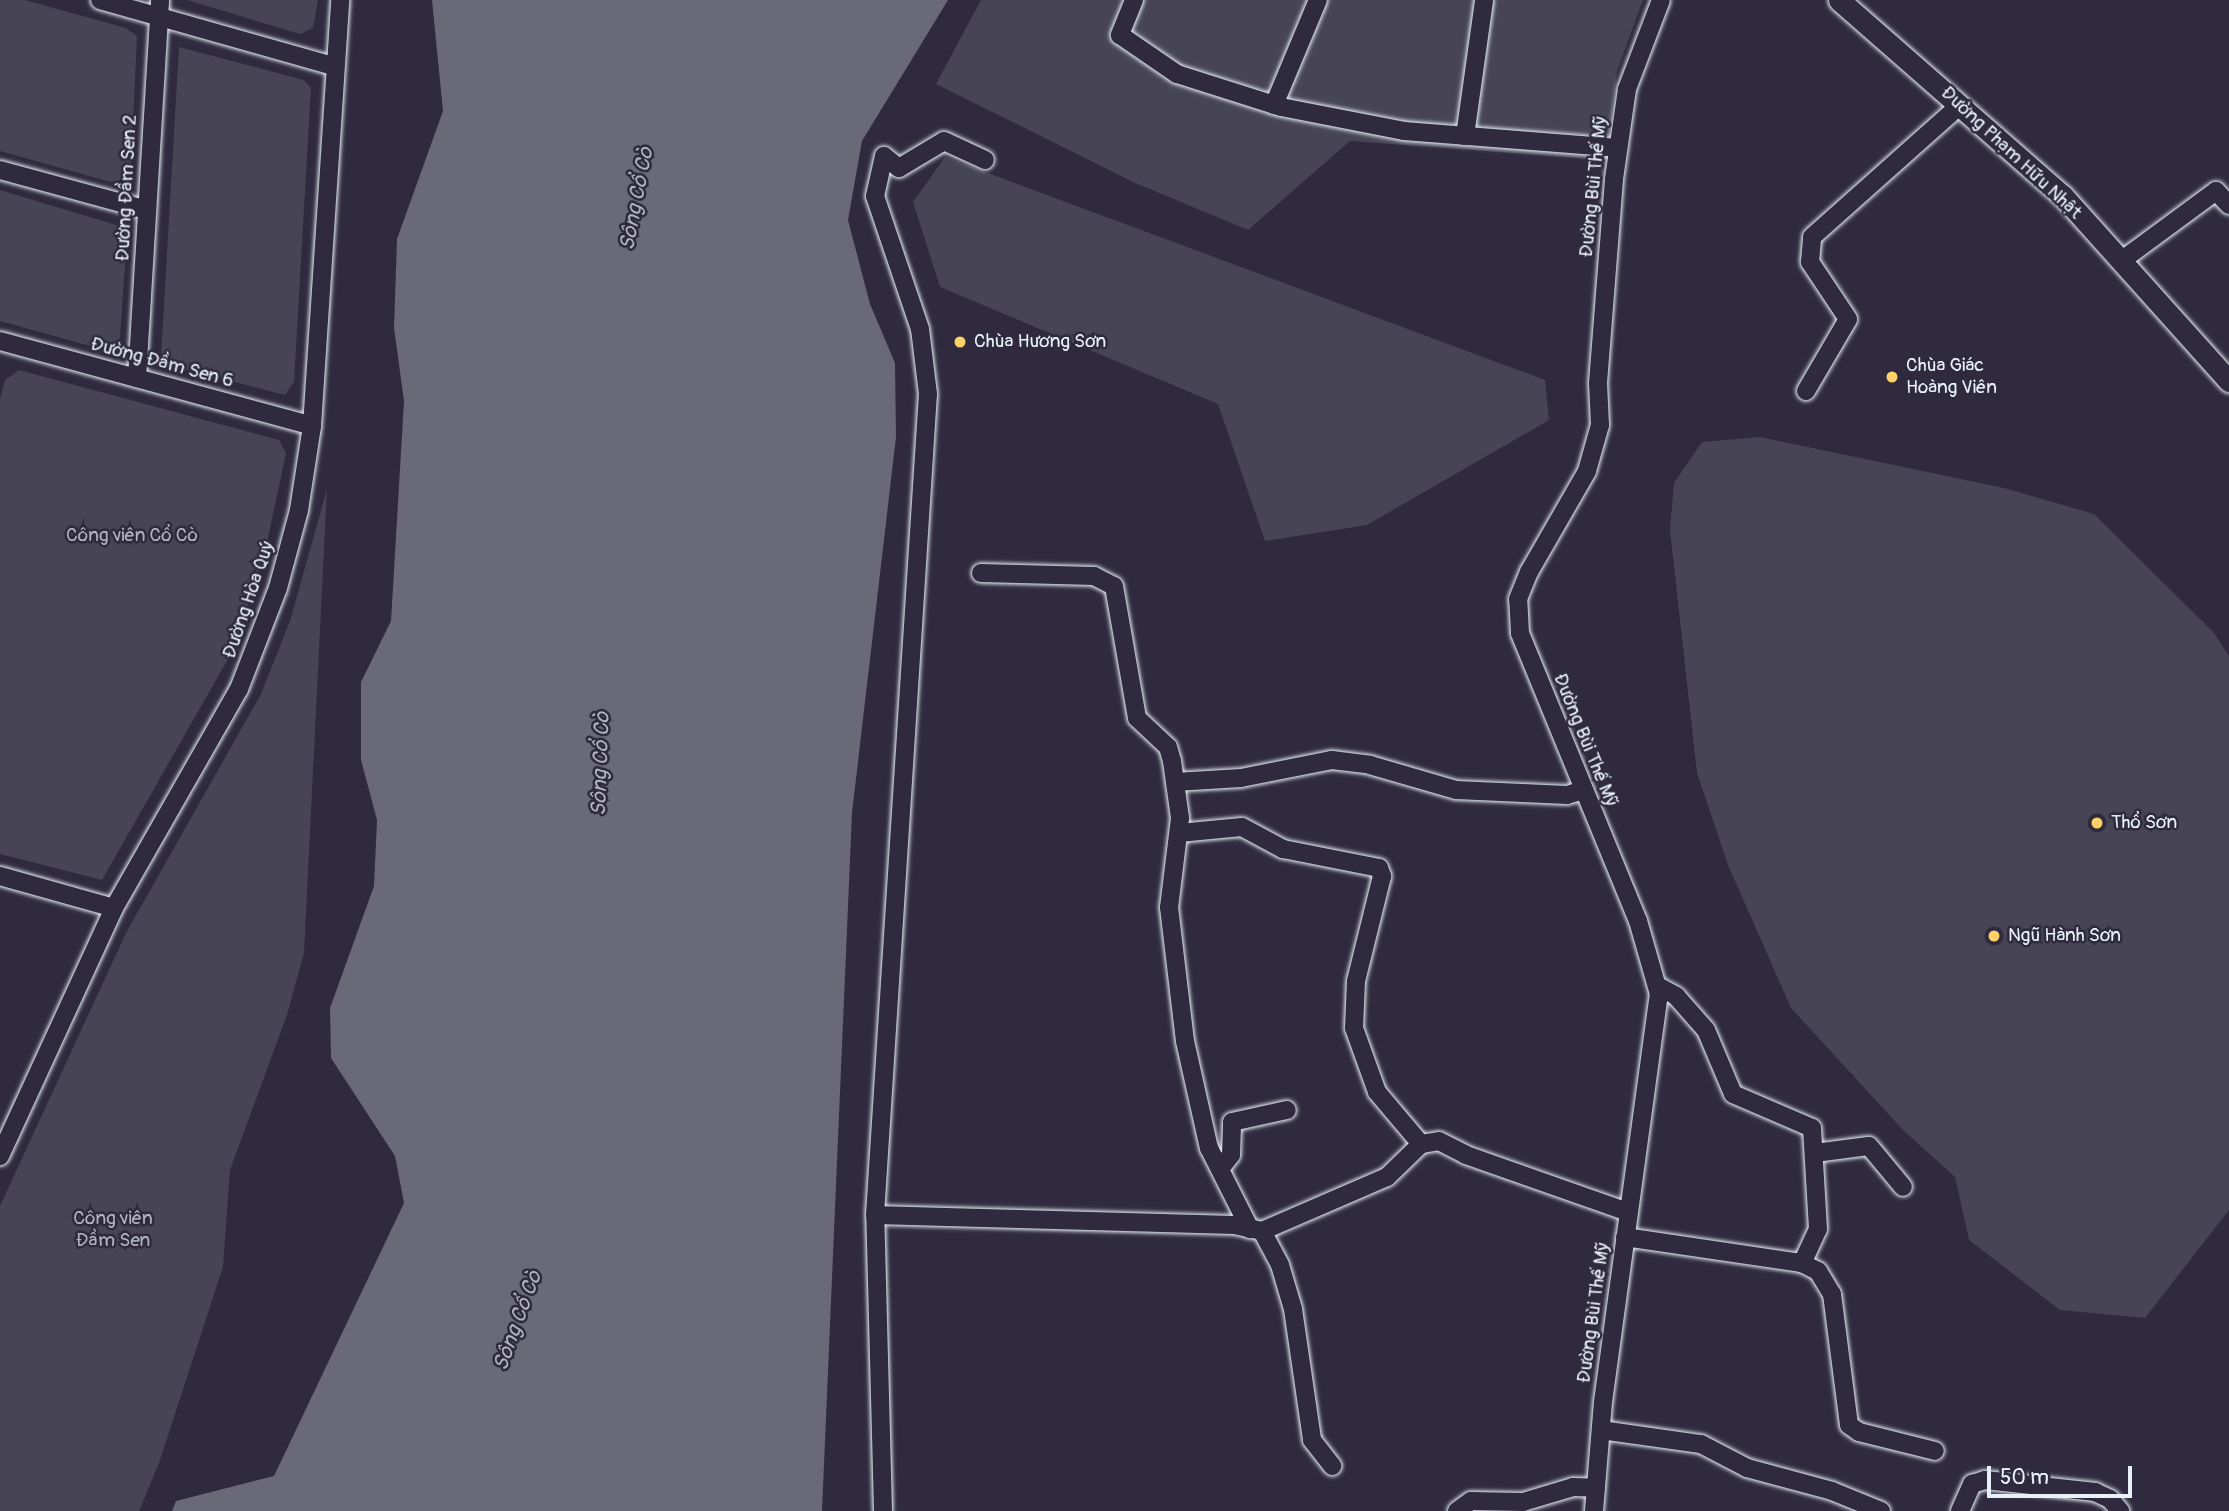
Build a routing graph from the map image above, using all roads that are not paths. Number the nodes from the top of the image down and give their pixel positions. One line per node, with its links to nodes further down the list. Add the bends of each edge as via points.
1 (100, 0): 8 (street)
2 (340, 0): 9 (street, Đường Hòa Quý)
3 (1134, 0): 10 (street, via 1120,35 1177,74)
4 (1318, 0): 10 (street)
5 (1484, 0): 12 (street)
6 (1661, 0): 13 (street, Đường Bùi Thế Mỹ, via 1626,89)
7 (1839, 0): 11 (street, Đường Phạm Hữu Nhật)
8 (159, 8): 9 (street); 17 (street, Đường Đầm Sen 2)
9 (334, 66): 23 (street, Đường Hòa Quý)
10 (1274, 105): 12 (street, via 1404,131)
11 (1960, 105): 18 (street, Đường Phạm Hữu Nhật, via 2063,196); 22 (street, via 1812,237 1810,262 1849,319)
12 (1465, 136): 13 (street)
13 (1618, 148): 26 (street, Đường Bùi Thế Mỹ, via 1598,383 1600,425 1587,471 1518,599 1520,633)
14 (985, 160): 38 (street, via 944,141 899,169 884,156 875,196 920,329 928,394)
15 (0, 170): 17 (street)
16 (2229, 205): 18 (street, via 2216,191)
17 (147, 210): 20 (street, Đường Đầm Sen 2)
18 (2121, 261): 21 (street, Đường Phạm Hữu Nhật)
19 (0, 341): 20 (street, Đường Đầm Sen 6)
20 (137, 377): 23 (street, Đường Đầm Sen 6)
21 (2229, 381)
22 (1806, 391)
23 (312, 426): 29 (street, Đường Hòa Quý, via 294,534 251,662)
24 (981, 573): 25 (street, via 1073,575 1111,581 1137,718 1168,747)
25 (1175, 782): 26 (street, via 1241,778 1332,760 1379,766 1456,790 1567,795); 27 (street)
26 (1583, 790): 30 (street, Đường Bùi Thế Mỹ, via 1638,920)
27 (1179, 832): 32 (street, via 1242,827 1283,849 1379,868 1382,876 1356,981 1354,1028 1377,1093); 35 (street, via 1170,884 1172,949 1202,1120)
28 (0, 876): 29 (street)
29 (114, 908): 34 (street, Đường Hòa Quý)
30 (1658, 986): 33 (street, via 1676,996 1706,1031 1717,1048 1727,1088 1742,1100 1807,1123 1815,1135); 37 (street, Đường Bùi Thế Mỹ)
31 (1287, 1110): 35 (street, via 1232,1122 1231,1155)
32 (1421, 1144): 37 (street, via 1439,1141 1466,1155); 39 (street, via 1387,1177)
33 (1815, 1153): 36 (street, via 1869,1146); 41 (street, via 1818,1229)
34 (0, 1156)
35 (1220, 1170): 39 (street)
36 (1903, 1187)
37 (1628, 1212): 40 (street, Đường Bùi Thế Mỹ)
38 (875, 1214): 39 (street); 46 (street)
39 (1256, 1230): 44 (street, via 1280,1265 1293,1309 1312,1440)
40 (1625, 1237): 41 (street); 42 (street, Đường Bùi Thế Mỹ)
41 (1802, 1263): 43 (street, via 1824,1277 1832,1294 1849,1425 1859,1432)
42 (1601, 1430): 45 (street, Đường Bùi Thế Mỹ); 49 (street, via 1701,1444 1746,1468 1832,1491)
43 (1935, 1451)
44 (1332, 1466)
45 (1596, 1488): 47 (street, via 1573,1487 1522,1502 1471,1501); 48 (street, Đường Bùi Thế Mỹ)
46 (883, 1511)
47 (1457, 1511)
48 (1594, 1511)
49 (1881, 1511)
50 (1960, 1511): 51 (street, via 1972,1484 1985,1480 2095,1492)
51 (2120, 1511)

